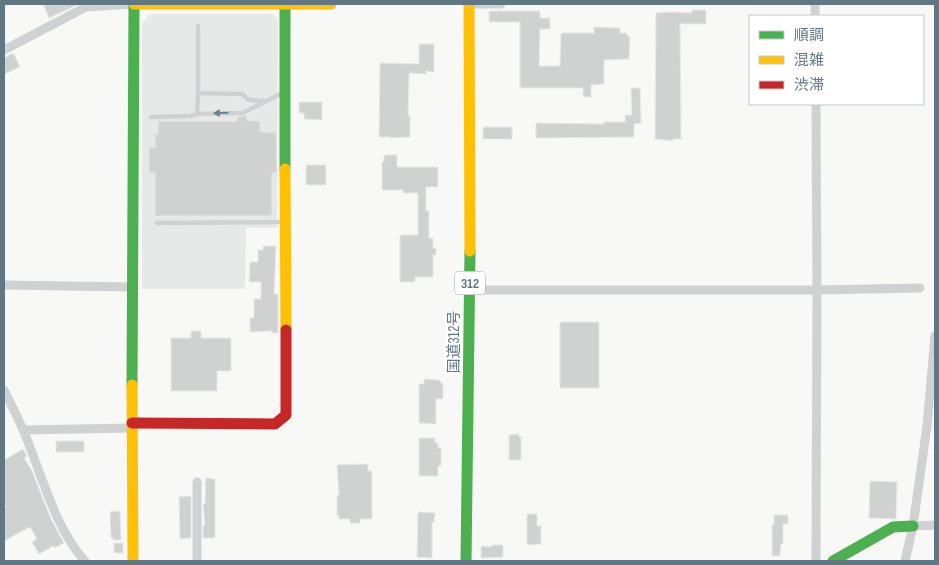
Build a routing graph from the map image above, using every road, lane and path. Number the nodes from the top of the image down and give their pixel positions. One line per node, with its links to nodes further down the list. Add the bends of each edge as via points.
1 (134, 4): 6 (main road); 8 (street, via 86,7); 18 (main road)
2 (331, 4): 6 (main road)
3 (461, 4): 4 (main road)
4 (469, 4): 5 (street); 20 (main road, 国道312号 / 312)
5 (502, 4)
6 (285, 5): 9 (main road)
7 (198, 26): 10 (lane)
8 (4, 50)
9 (285, 91): 11 (lane); 15 (main road)
10 (198, 92): 11 (lane, via 242,94 249,100); 13 (lane)
11 (266, 101): 13 (lane, one-way to 13, via 243,113)
12 (816, 105): 21 (street)
13 (197, 114): 14 (lane)
14 (150, 118)
15 (285, 222): 16 (lane); 24 (main road, via 286,414 275,424)
16 (157, 223)
17 (4, 285): 18 (street)
18 (132, 287): 24 (main road)
19 (920, 288): 21 (street)
20 (470, 290): 21 (street); 32 (main road, 国道312号 / 312)
21 (817, 290): 33 (street)
22 (935, 336): 28 (street)
23 (4, 390): 25 (street)
24 (132, 425): 25 (street); 30 (main road)
25 (24, 430): 29 (street, via 56,514 76,552)
26 (198, 482): 31 (street)
27 (935, 525): 28 (street)
28 (913, 526): 34 (main road, via 893,527); 35 (street)
29 (85, 561)
30 (133, 561)
31 (197, 561)
32 (466, 561)
33 (816, 561)
34 (833, 561)
35 (905, 561)

